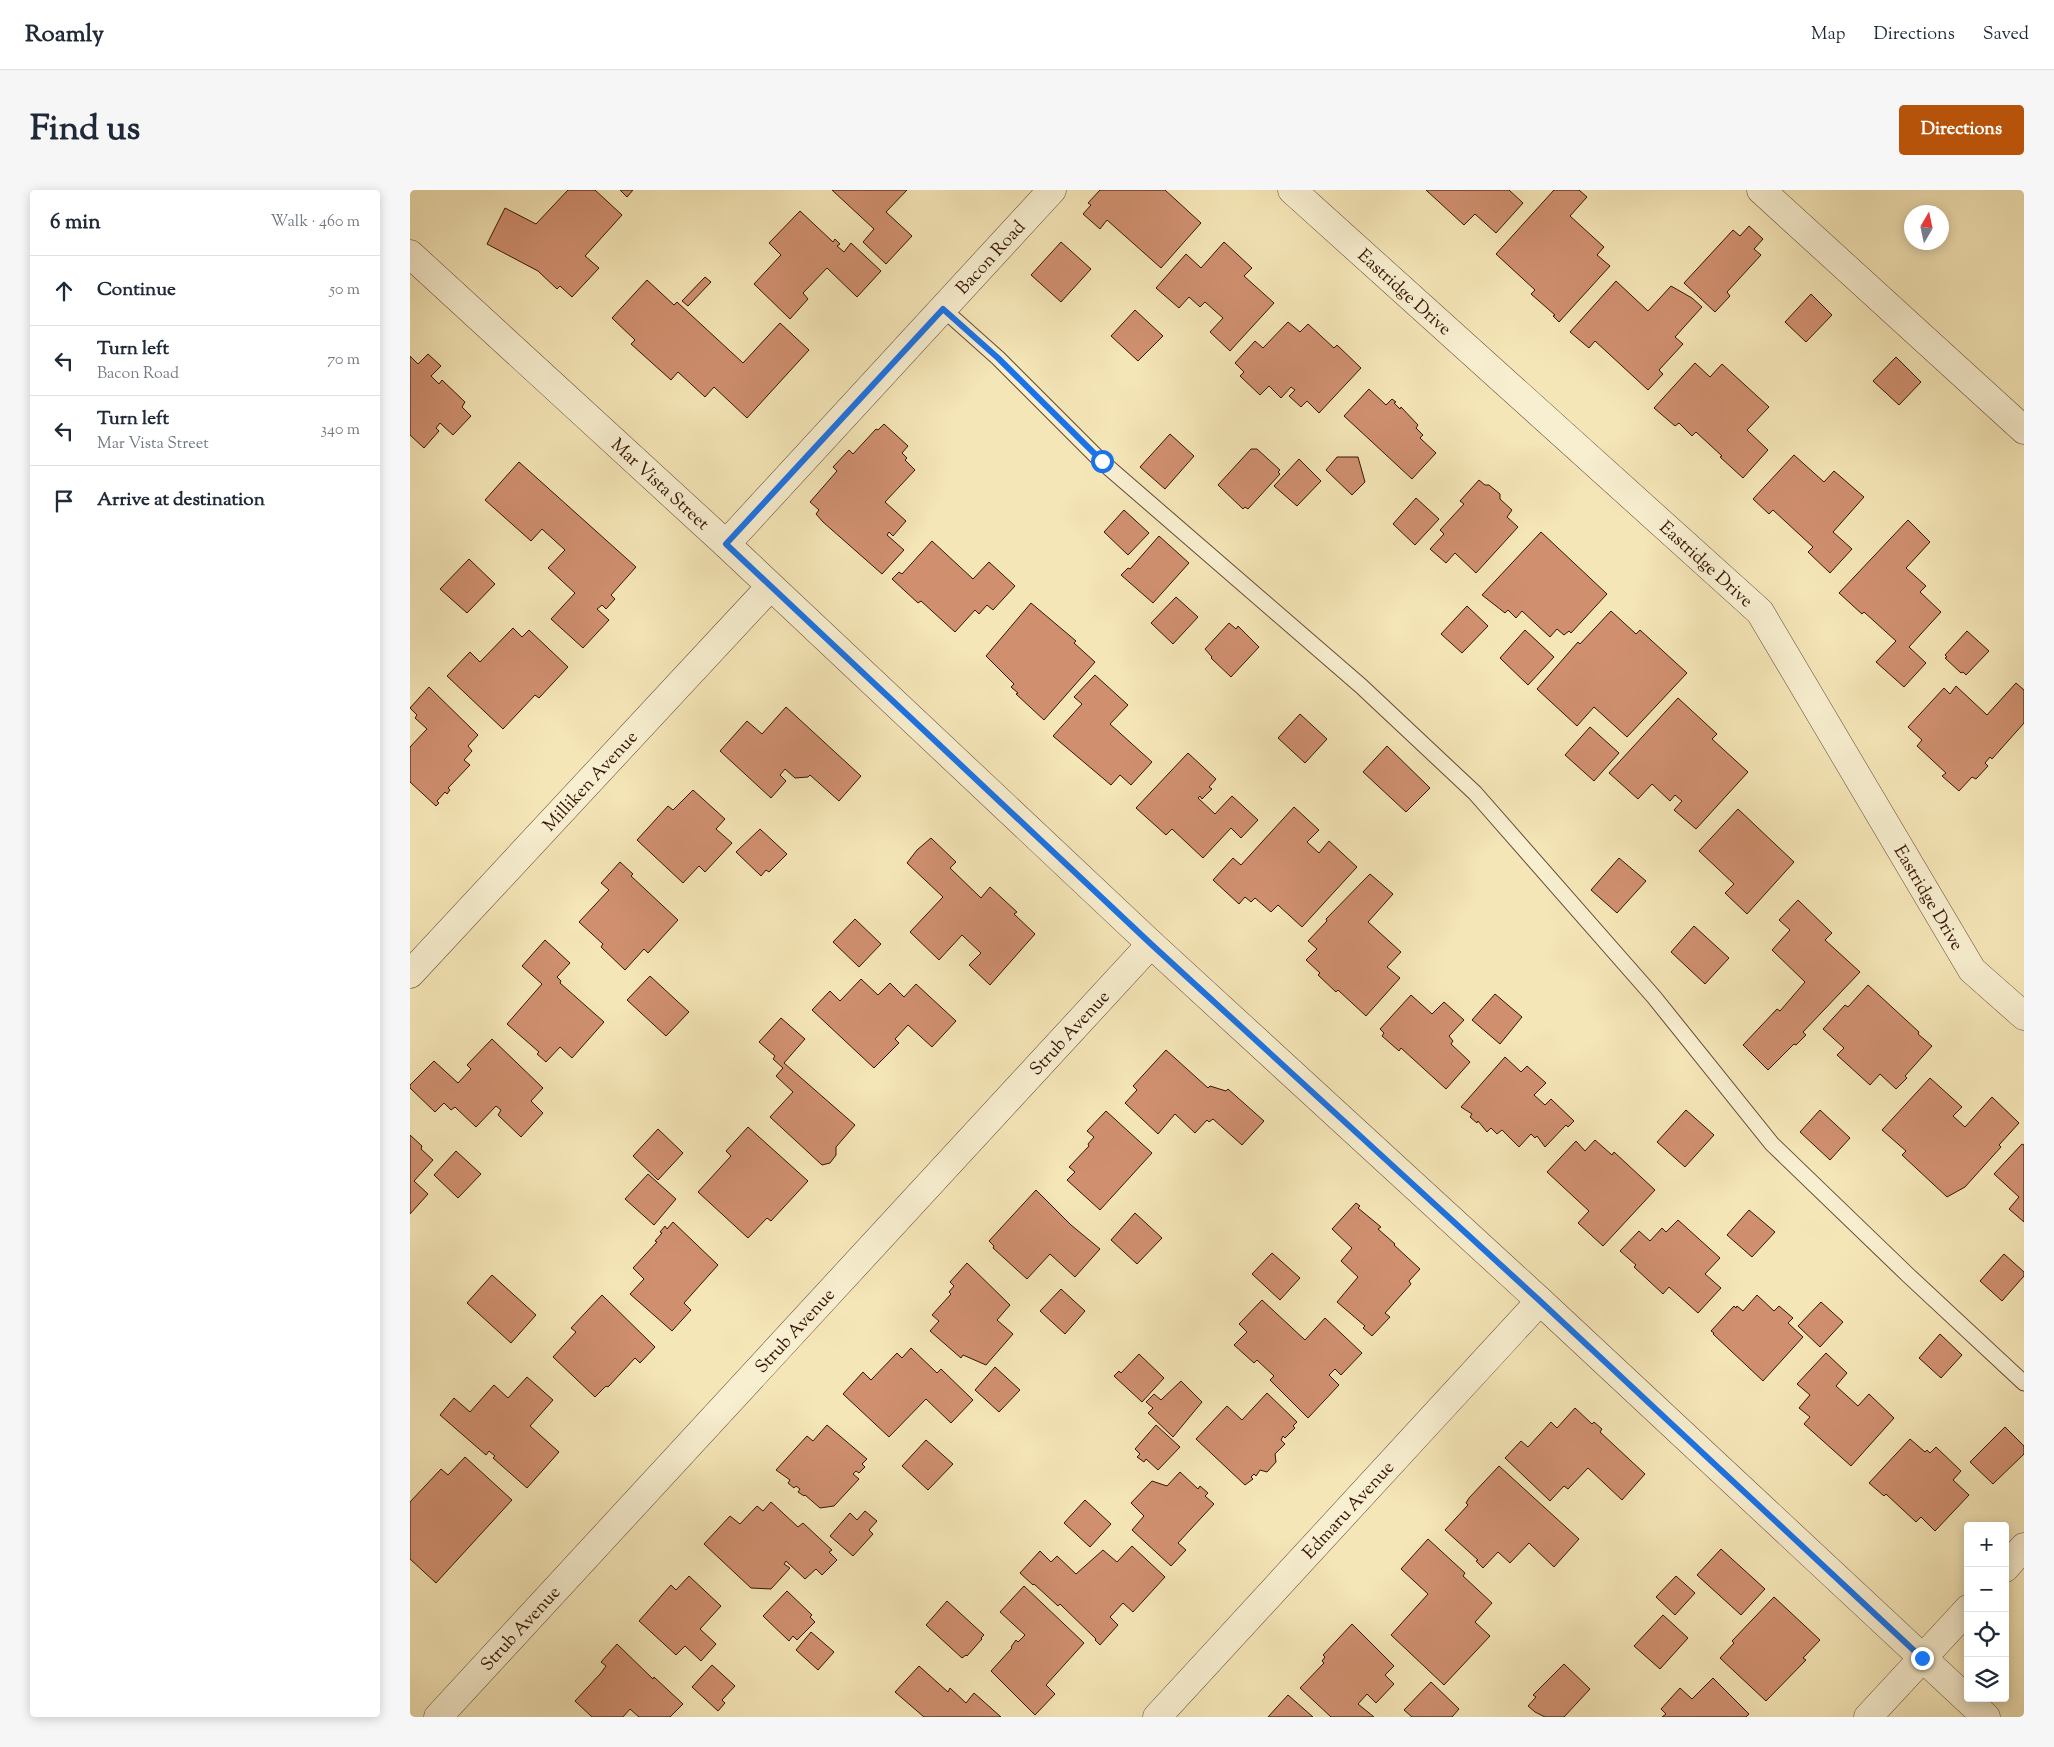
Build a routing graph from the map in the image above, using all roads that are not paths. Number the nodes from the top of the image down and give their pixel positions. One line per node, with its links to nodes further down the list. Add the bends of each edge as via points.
1 (1052, 190): 5 (street, Bacon Road)
2 (1292, 190): 11 (street, Eastridge Drive, via 1760,612 1972,970)
3 (1761, 190): 6 (street)
4 (410, 254): 7 (street, Mar Vista Street)
5 (943, 309): 7 (street, Bacon Road); 13 (lane, via 998,358 1102,461 1361,686 1475,792 1654,997 1772,1144)
6 (2024, 430)
7 (726, 544): 8 (street, Mar Vista Street)
8 (770, 587): 9 (street, Mar Vista Street); 10 (street, Milliken Avenue)
9 (1151, 944): 12 (street, Mar Vista Street); 18 (street, Strub Avenue)
10 (410, 974)
11 (2024, 1016)
12 (1540, 1301): 17 (street, Mar Vista Street); 19 (street, Edmaru Avenue)
13 (2024, 1383)
14 (2024, 1548): 15 (street)
15 (2006, 1567)
16 (1965, 1612): 17 (street)
17 (1922, 1658): 20 (street); 21 (street, Mar Vista Street)
18 (438, 1717)
19 (1157, 1717)
20 (1868, 1717)
21 (1986, 1717)

